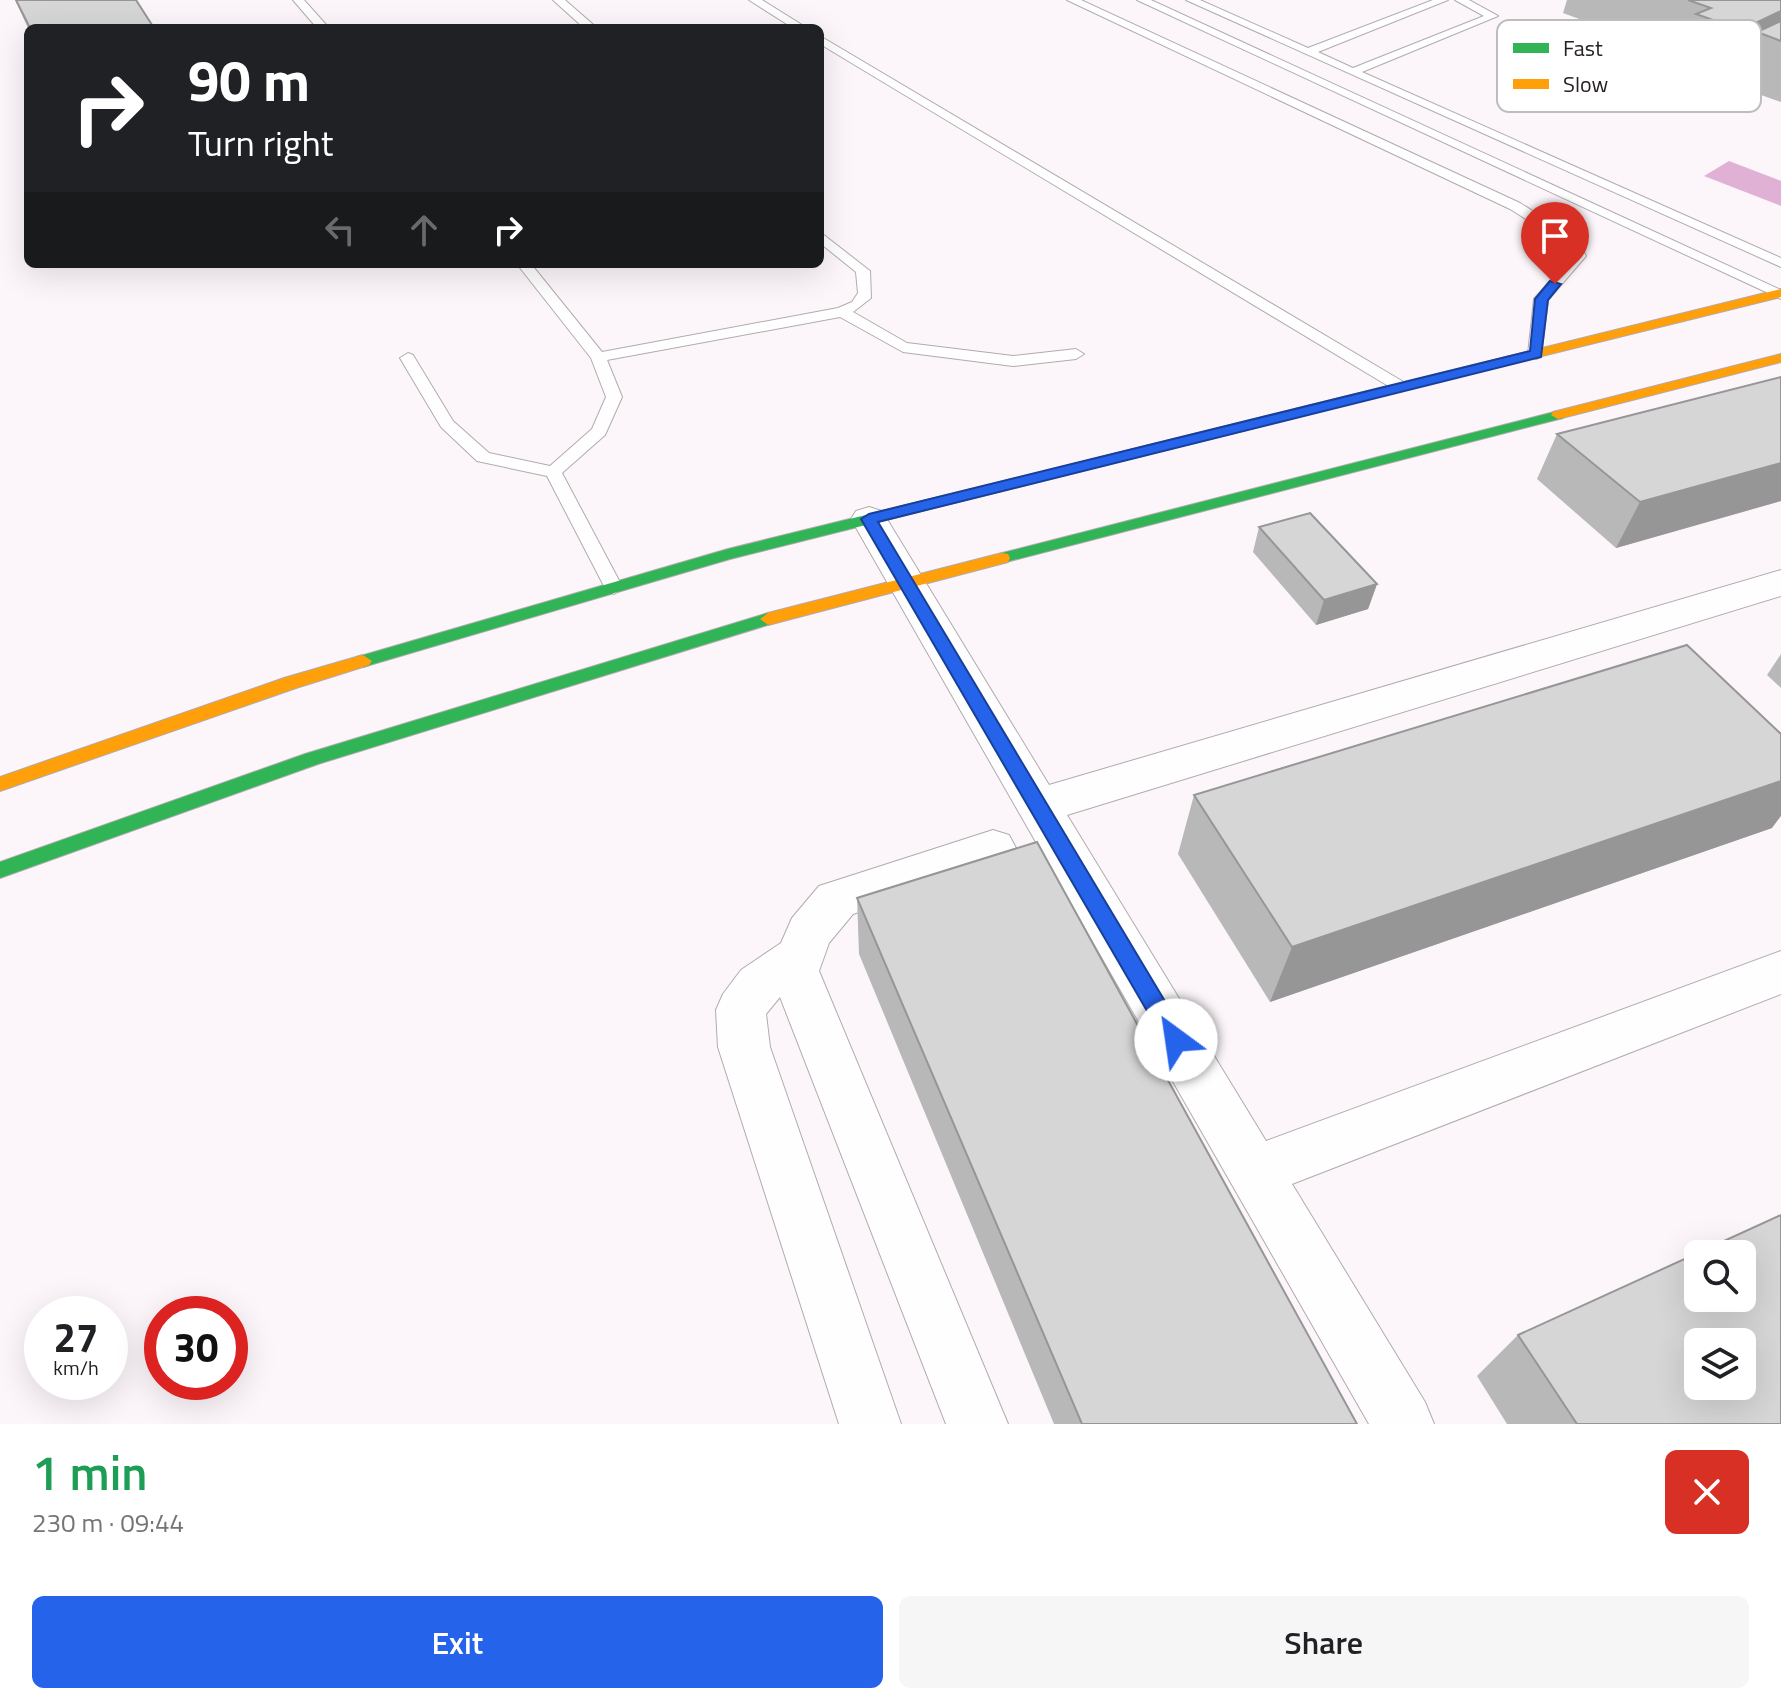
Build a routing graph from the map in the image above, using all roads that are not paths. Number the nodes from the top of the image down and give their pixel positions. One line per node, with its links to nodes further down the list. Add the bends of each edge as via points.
1 (298, 0): 9 (lane)
2 (558, 0): 10 (lane)
3 (754, 0): 11 (lane)
4 (1072, 0): 23 (lane, via 1515,206 1573,243 1579,256 1541,299)
5 (1142, 0): 15 (lane)
6 (1191, 0): 13 (lane)
7 (1443, 0): 13 (lane)
8 (1460, 0): 16 (lane, via 1493,16)
9 (319, 24)
10 (586, 24)
11 (794, 24)
12 (824, 41): 27 (lane)
13 (1308, 52): 14 (lane)
14 (1322, 58): 15 (lane); 16 (lane)
15 (1290, 68): 20 (lane)
16 (1352, 72): 18 (lane)
17 (824, 239): 21 (lane, via 863,271 867,294 862,304)
18 (1781, 263)
19 (527, 268): 24 (lane)
20 (1780, 294): 23 (main road)
21 (842, 312): 22 (lane, via 903,347 1013,361); 24 (lane)
22 (1076, 354)
23 (1536, 354): 27 (main road)
24 (598, 357): 28 (lane, via 614,397 599,431)
25 (408, 358): 28 (lane, via 447,424 483,457)
26 (1781, 358): 30 (main road)
27 (1401, 387): 29 (main road)
28 (553, 472): 32 (lane)
29 (869, 519): 30 (street); 32 (main road)
30 (906, 583): 36 (street); 38 (main road, via 762,620 312,759)
31 (1781, 583): 33 (street)
32 (614, 588): 35 (main road, via 290,683)
33 (1600, 637): 34 (street); 36 (street)
34 (1634, 671)
35 (0, 784)
36 (1038, 806): 41 (street)
37 (993, 848): 39 (street, via 836,900 809,932)
38 (0, 870)
39 (799, 957): 42 (street, via 758,985 741,1010 744,1047); 43 (street, via 794,971)
40 (1781, 972): 41 (street)
41 (1254, 1172): 44 (street)
42 (870, 1424)
43 (977, 1424)
44 (1403, 1424)

